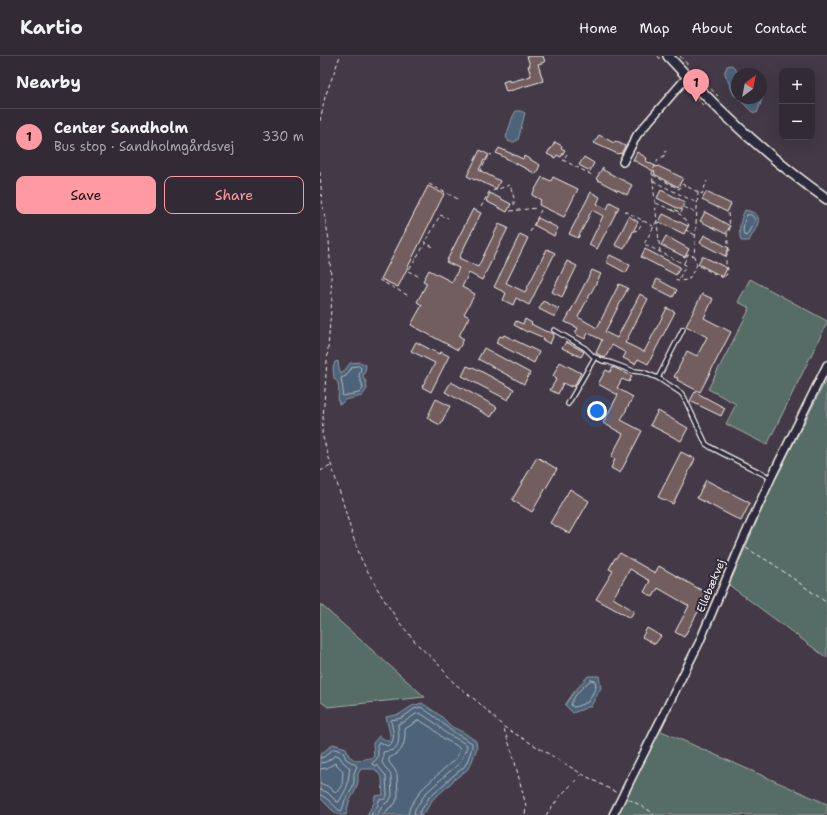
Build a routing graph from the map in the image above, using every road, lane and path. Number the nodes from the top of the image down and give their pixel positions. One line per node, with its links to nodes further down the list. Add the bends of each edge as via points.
1 (340, 56): 6 (path, via 325,97)
2 (668, 56): 4 (street)
3 (680, 56): 5 (path)
4 (687, 77): 10 (street, via 637,135); 20 (street, via 756,143)
5 (718, 96)
6 (320, 121)
7 (666, 151): 14 (path, via 658,160)
8 (567, 154): 13 (path, via 563,160)
9 (492, 155): 11 (path, via 489,154 481,170)
10 (622, 162)
11 (483, 171)
12 (320, 172): 56 (path, via 329,240 332,298 322,434)
13 (592, 175)
14 (652, 175): 15 (path); 18 (path, via 679,189 682,184)
15 (653, 181): 21 (path); 22 (path)
16 (707, 181): 18 (path, via 702,194)
17 (429, 184): 19 (path)
18 (698, 192): 22 (path)
19 (458, 199)
20 (827, 199)
21 (656, 203): 27 (path); 34 (path)
22 (698, 203): 31 (path)
23 (514, 205): 24 (path, via 510,185 490,192)
24 (481, 207)
25 (537, 208): 28 (path)
26 (541, 210): 36 (path)
27 (672, 210): 31 (path, via 681,213 684,208); 37 (path, via 681,215 689,225 686,230)
28 (510, 211)
29 (625, 211): 33 (path)
30 (728, 211): 44 (path, via 731,227 727,235 727,274 723,278)
31 (697, 213): 37 (path)
32 (448, 218): 39 (path, via 440,214)
33 (643, 220): 35 (path); 38 (path)
34 (657, 221): 35 (path); 41 (path)
35 (654, 226): 41 (path, via 644,244)
36 (530, 232)
37 (696, 235): 42 (path)
38 (630, 238)
39 (425, 243): 40 (path); 45 (path, via 408,271)
40 (433, 247)
41 (660, 252): 43 (path)
42 (694, 257): 43 (path, via 688,254); 44 (path)
43 (683, 264): 48 (path, via 686,265)
44 (697, 265): 48 (path, via 688,280)
45 (418, 276)
46 (380, 280): 49 (path)
47 (675, 280): 48 (path)
48 (678, 281)
49 (409, 296)
50 (683, 329): 54 (lane)
51 (554, 330): 52 (lane, via 585,348)
52 (595, 357): 54 (lane); 55 (lane)
53 (827, 365): 58 (street, Ellebækvej)
54 (658, 378): 58 (lane, via 684,397 706,444)
55 (568, 404)
56 (332, 466): 57 (path); 61 (path, via 362,561 381,595 417,644 454,683)
57 (320, 471)
58 (771, 478): 59 (street, Ellebækvej)
59 (741, 544): 60 (path); 63 (street, Ellebækvej, via 699,643)
60 (827, 603)
61 (504, 727): 62 (path); 64 (path, via 526,806)
62 (582, 774): 63 (path); 65 (path)
63 (623, 796): 66 (street, Ellebækvej); 67 (path)
64 (525, 815)
65 (546, 815)
66 (613, 815)
67 (654, 815)

